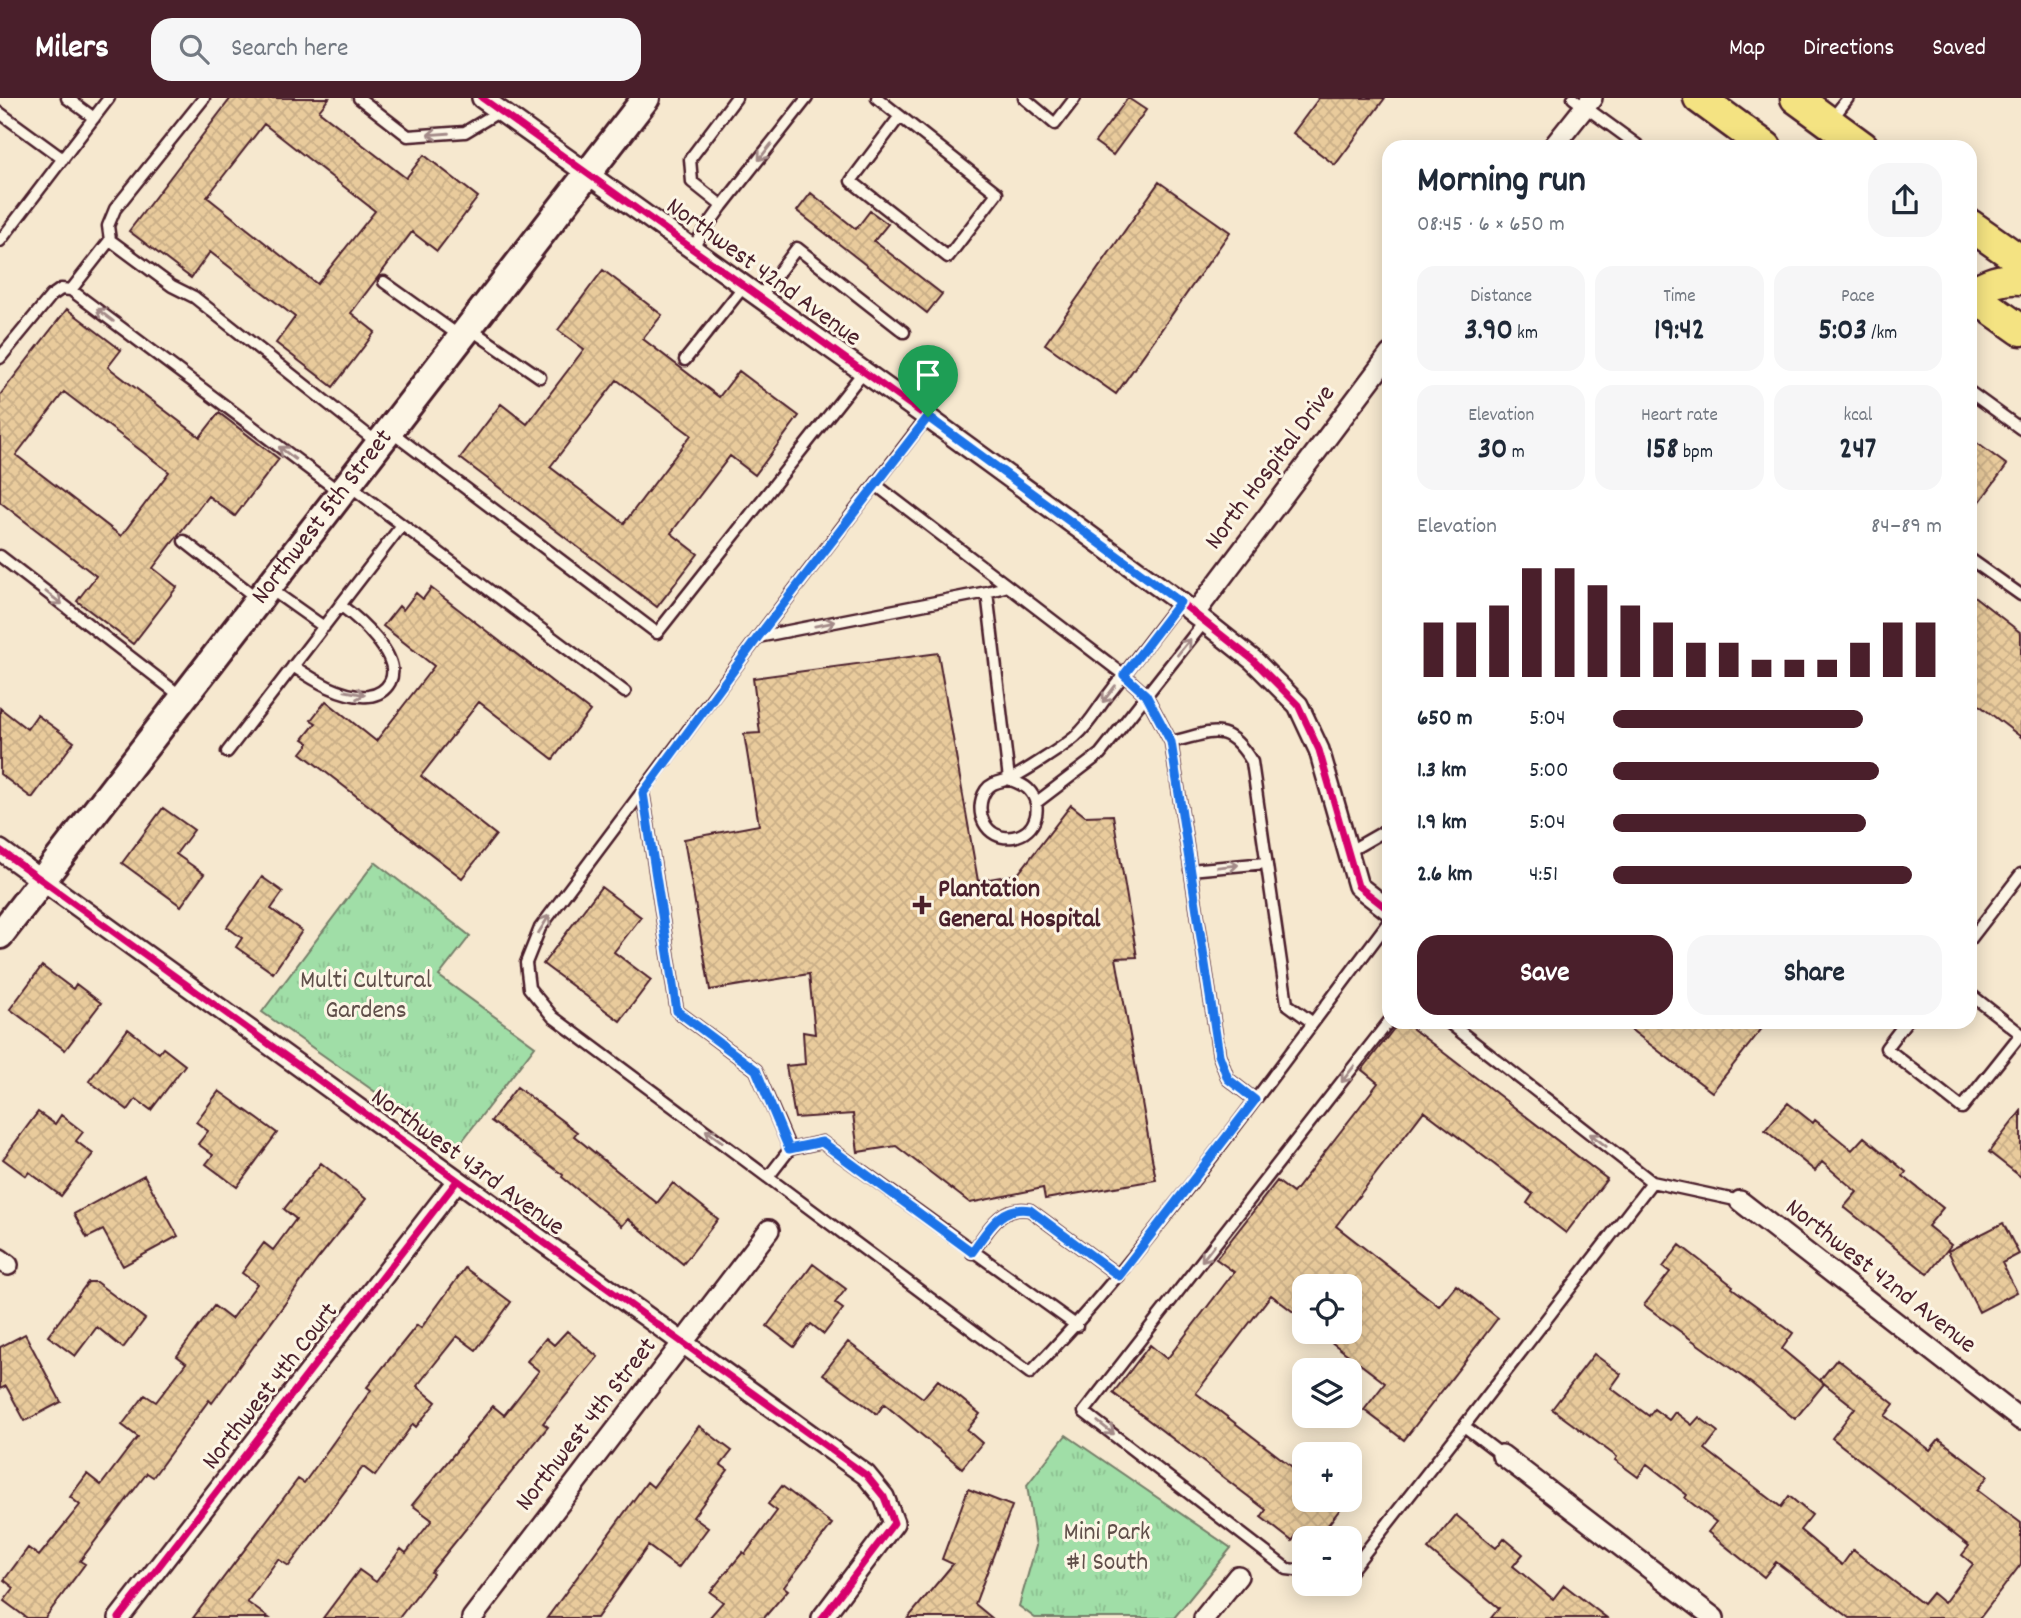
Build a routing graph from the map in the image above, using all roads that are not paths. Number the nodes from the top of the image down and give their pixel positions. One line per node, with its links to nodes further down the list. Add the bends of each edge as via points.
1 (66, 98): 19 (lane)
2 (109, 98): 19 (lane)
3 (204, 98): 30 (lane, via 115,209 108,226)
4 (359, 98): 16 (lane, one-way to 4, via 465,132 408,136)
5 (482, 98): 16 (street, Northwest 42nd Avenue)
6 (646, 98): 26 (street, Northwest 5th Street)
7 (736, 98): 27 (lane, via 690,159 692,181)
8 (807, 98): 27 (lane, one-way to 27)
9 (877, 98): 18 (lane)
10 (1024, 98): 11 (lane, via 1055,124)
11 (1075, 98)
12 (1699, 98): 23 (main road)
13 (1796, 98): 20 (main road)
14 (1848, 98): 20 (lane)
15 (1583, 101): 21 (street); 22 (lane)
16 (500, 111): 26 (street, Northwest 42nd Avenue)
17 (0, 113): 25 (lane)
18 (900, 116): 18 (lane, via 851,181 948,257 997,193)
19 (94, 118): 25 (lane)
20 (1830, 123): 24 (main road)
21 (1558, 140)
22 (1631, 140)
23 (1756, 140)
24 (1853, 140)
25 (63, 159): 29 (lane)
26 (588, 174): 31 (street, Northwest 42nd Avenue); 42 (street, Northwest 5th Street)
27 (722, 206): 31 (lane)
28 (1977, 230): 32 (main road)
29 (2, 236)
30 (110, 240): 37 (lane); 51 (lane)
31 (692, 248): 35 (street, Northwest 42nd Avenue)
32 (2021, 261)
33 (2021, 279): 36 (main road, via 2009,278)
34 (384, 282): 42 (lane)
35 (744, 286): 38 (street, Northwest 42nd Avenue); 44 (lane)
36 (1977, 289)
37 (71, 290): 43 (lane, via 61,289 51,296); 53 (lane, one-way to 37)
38 (760, 297): 41 (lane, via 797,248); 46 (street, Northwest 42nd Avenue)
39 (1977, 298): 40 (main road)
40 (2021, 330)
41 (904, 332)
42 (465, 333): 47 (lane); 51 (street, Northwest 5th Street)
43 (0, 358)
44 (685, 360)
45 (1382, 365): 63 (street, North Hospital Drive)
46 (863, 371): 49 (street, Northwest 42nd Avenue); 51 (lane, via 657,633)
47 (540, 377)
48 (1977, 397): 50 (lane)
49 (928, 417): 52 (lane); 63 (street, Northwest 42nd Avenue)
50 (2021, 429)
51 (384, 438): 53 (street, Northwest 5th Street)
52 (876, 485): 58 (lane); 65 (lane)
53 (345, 489): 54 (lane); 60 (street, Northwest 5th Street)
54 (402, 525): 62 (lane); 68 (lane)
55 (184, 541): 60 (lane)
56 (0, 556): 70 (lane, one-way to 70)
57 (1977, 564): 61 (lane)
58 (1008, 586): 59 (lane); 67 (lane)
59 (987, 592): 65 (lane, one-way to 59); 73 (lane)
60 (264, 594): 64 (lane); 70 (street, Northwest 5th Street)
61 (2021, 594)
62 (340, 605): 64 (lane); 66 (lane, one-way to 62, via 354,695 369,696 388,686 393,676 383,648 374,634)
63 (1194, 612): 67 (lane); 69 (lane, one-way to 63); 78 (street, Northwest 42nd Avenue, via 1253,660 1298,705 1319,750)
64 (324, 627): 66 (lane)
65 (758, 637): 74 (lane)
66 (293, 666): 72 (lane)
67 (1124, 675): 69 (lane); 73 (lane, one-way to 73, via 1076,736)
68 (625, 692)
69 (1146, 695): 71 (lane); 75 (lane, via 1100,754)
70 (183, 699): 82 (street, Northwest 5th Street)
71 (1171, 742): 79 (lane, via 1220,732 1242,746 1252,762); 80 (lane)
72 (227, 752)
73 (1009, 779): 75 (lane, via 1027,787); 75 (lane, via 995,782 981,800 979,809 987,828 1003,837 1023,833 1034,821)
74 (643, 793): 93 (lane, via 677,1011 756,1070); 94 (lane, one-way to 74, via 553,1017 529,988 526,963 540,928)
75 (1037, 802)
76 (1382, 833): 78 (lane)
77 (0, 850): 82 (street, Northwest 43rd Avenue)
78 (1348, 852): 83 (street, Northwest 42nd Avenue, via 1358,886)
79 (1266, 863): 80 (lane, one-way to 79); 88 (lane, via 1287,1004)
80 (1190, 870): 92 (lane, via 1219,1055 1228,1079)
81 (2021, 874): 85 (lane)
82 (43, 881): 86 (street, Northwest 5th Street); 95 (street, Northwest 43rd Avenue)
83 (1382, 905)
84 (1382, 931): 88 (lane)
85 (1977, 931)
86 (0, 935)
87 (1977, 999): 91 (lane, via 2021,1034 1962,1108 1886,1048)
88 (1312, 1023): 92 (lane)
89 (1383, 1029): 107 (lane, one-way to 107, via 1084,1412)
90 (1457, 1029): 96 (lane, one-way to 90)
91 (1901, 1029)
92 (1255, 1100): 100 (lane)
93 (789, 1149): 94 (lane); 99 (lane, via 822,1142)
94 (769, 1176): 101 (lane, via 1030,1373)
95 (457, 1181): 102 (street, Northwest 43rd Avenue); 109 (street, Northwest 4th Court)
96 (1652, 1182): 97 (lane); 104 (lane)
97 (1740, 1201): 103 (street, Northwest 42nd Avenue)
98 (769, 1230): 102 (street, Northwest 4th Street)
99 (972, 1252): 100 (lane, via 997,1217 1019,1208 1030,1210); 101 (lane)
100 (1119, 1276): 101 (lane)
101 (1077, 1326)
102 (683, 1344): 110 (street, Northwest 4th Street); 111 (street, Northwest 43rd Avenue, via 866,1475 884,1497 894,1523)
103 (2021, 1420)
104 (1464, 1426): 105 (lane); 106 (lane)
105 (1502, 1455): 113 (street)
106 (1362, 1556)
107 (1292, 1570)
108 (1238, 1576): 112 (street)
109 (119, 1618)
110 (472, 1618)
111 (822, 1618)
112 (1205, 1618)
113 (1714, 1618)

